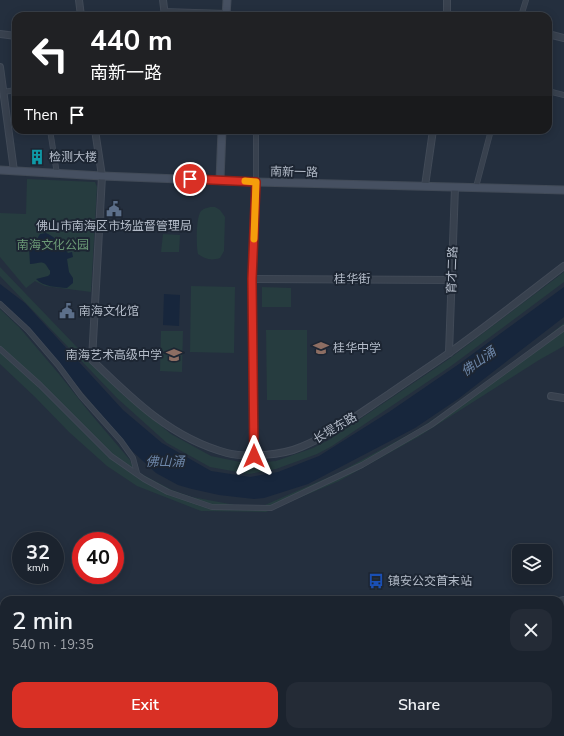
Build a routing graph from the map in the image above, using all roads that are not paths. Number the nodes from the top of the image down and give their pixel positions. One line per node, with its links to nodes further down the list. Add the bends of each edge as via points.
1 (79, 0): 6 (street)
2 (163, 0): 7 (street)
3 (227, 0): 8 (main road)
4 (447, 0): 9 (street)
5 (526, 0): 10 (street)
6 (80, 12)
7 (165, 12)
8 (226, 12)
9 (447, 12)
10 (523, 12)
11 (0, 34): 13 (street)
12 (552, 35): 14 (street)
13 (12, 36)
14 (564, 38)
15 (0, 67): 17 (street)
16 (12, 91): 17 (street)
17 (3, 92): 27 (street)
18 (552, 92): 19 (street)
19 (564, 95)
20 (51, 134): 28 (street)
21 (97, 134): 29 (street)
22 (222, 134): 30 (main road)
23 (256, 134): 31 (street)
24 (432, 134): 32 (street)
25 (490, 134): 34 (street)
26 (0, 170): 27 (main road, 南新一路)
27 (14, 171): 28 (main road, 南新一路)
28 (56, 174): 29 (main road, 南新一路)
29 (102, 176): 30 (main road, 南新一路); 45 (street, 长堤东路, via 92,360 140,406 175,431 228,453)
30 (220, 180): 31 (main road, 南新一路)
31 (256, 182): 32 (main road, 南新一路); 37 (street)
32 (425, 186): 33 (main road, 南新一路)
33 (456, 187): 34 (main road, 南新一路); 38 (street, 育才二路)
34 (476, 187): 35 (main road, 南新一路)
35 (564, 190)
36 (564, 266): 42 (street, 长堤东路)
37 (252, 279): 38 (street, 桂华街); 45 (street)
38 (452, 280): 42 (street, 育才二路)
39 (0, 304): 46 (street, via 28,330 121,441 133,458)
40 (564, 328): 46 (street, via 431,425 362,465 271,508 212,507 168,492)
41 (0, 349): 46 (street, via 111,456)
42 (449, 353): 45 (street, 长堤东路, via 325,436 300,448)
43 (551, 396): 44 (street)
44 (564, 398)
45 (254, 456)
46 (137, 473)

